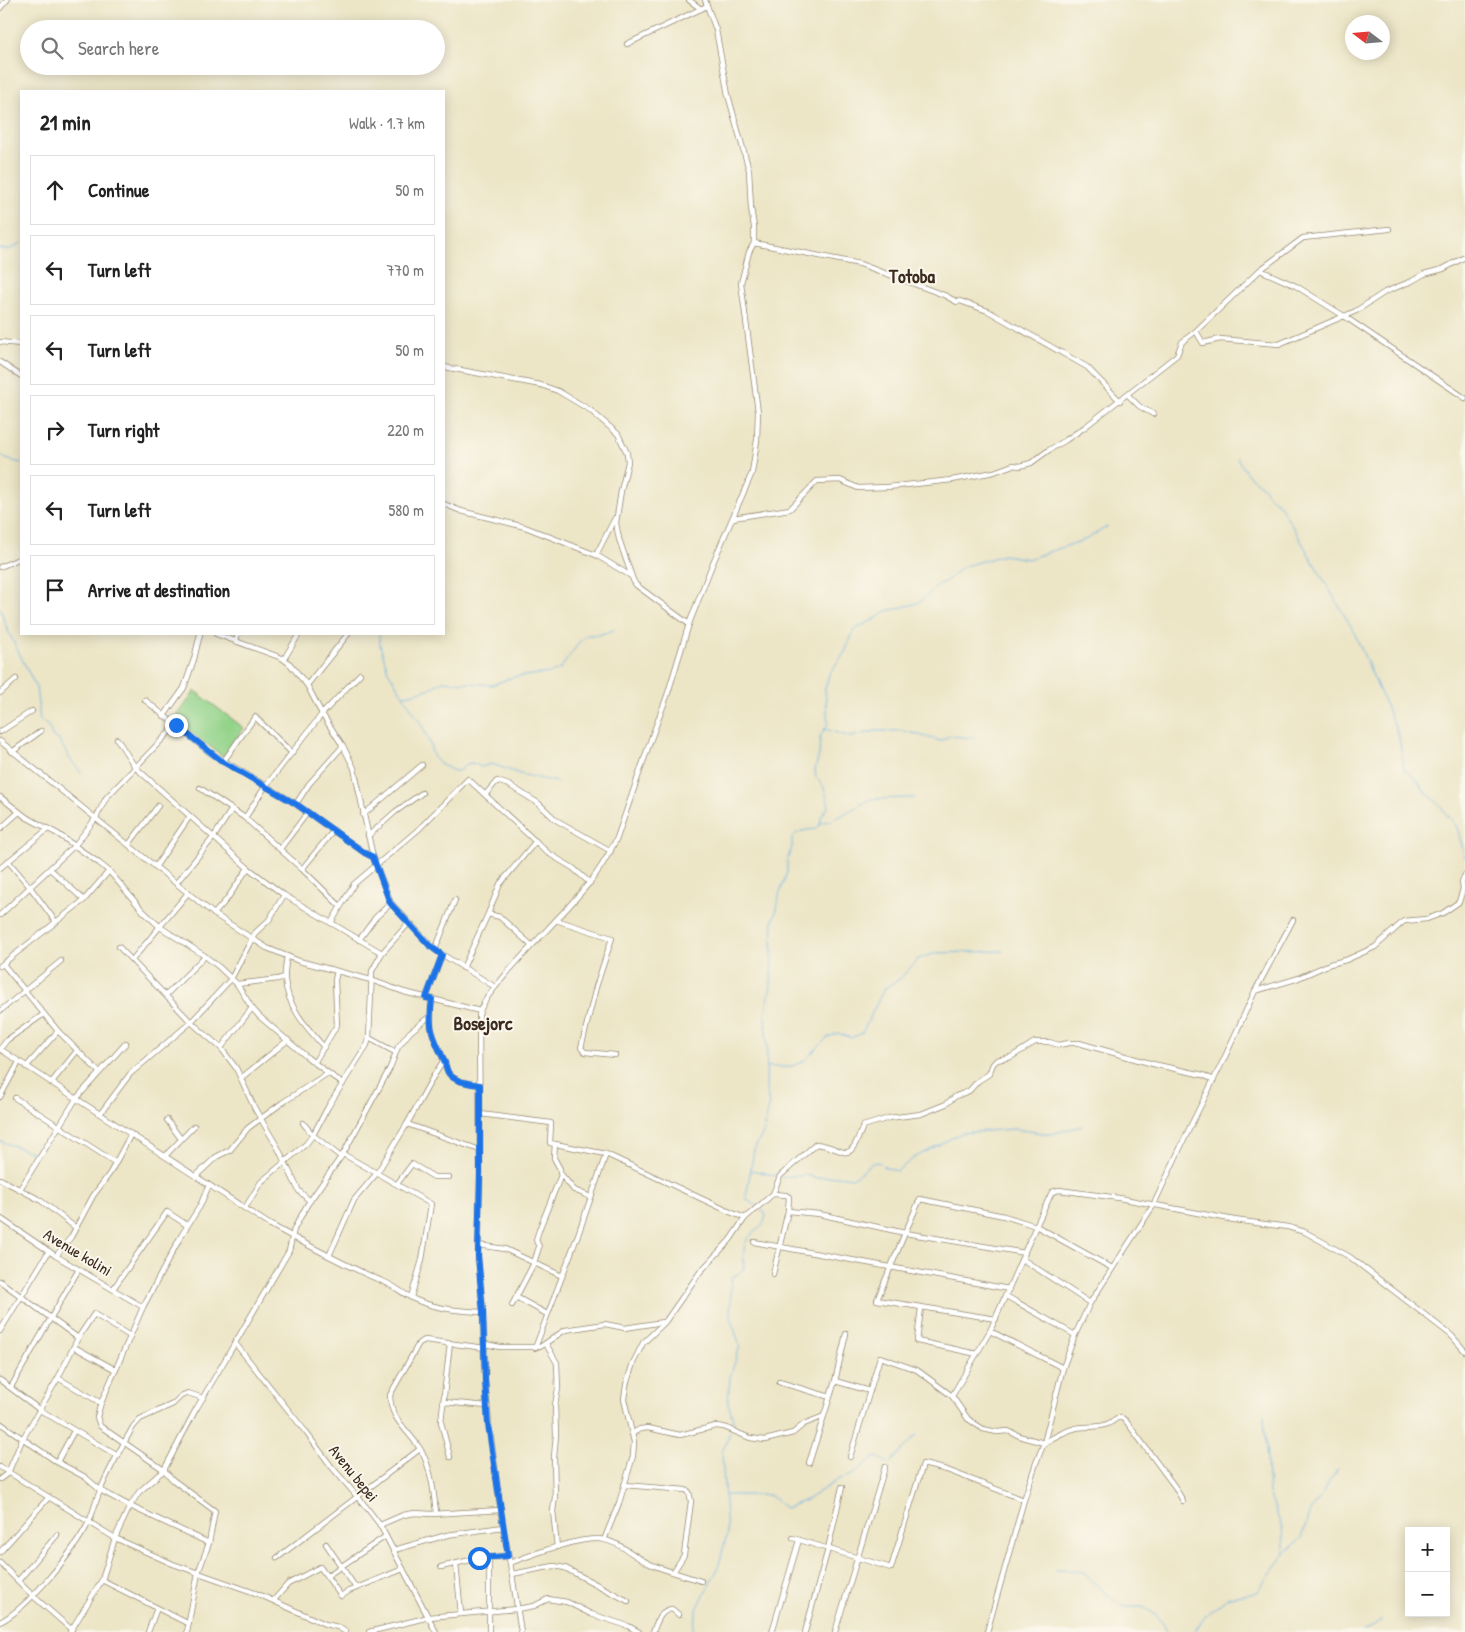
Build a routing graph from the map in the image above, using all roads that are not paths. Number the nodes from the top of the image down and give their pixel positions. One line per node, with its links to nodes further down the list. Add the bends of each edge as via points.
1 (7, 0): 5 (street)
2 (689, 0): 6 (street)
3 (705, 0): 4 (street)
4 (707, 6): 6 (street); 9 (street, via 716,30 728,95 749,170)
5 (0, 8)
6 (701, 9): 7 (street)
7 (626, 44)
8 (1389, 229): 11 (street, via 1303,238)
9 (754, 243): 21 (street, via 860,264 988,311 1087,367); 25 (street, via 741,283 758,412 757,440 752,474)
10 (1465, 257): 12 (street, via 1384,292)
11 (1260, 270): 12 (street, via 1296,286); 13 (street)
12 (1344, 316): 13 (street, via 1279,344 1220,339 1203,342); 20 (street)
13 (1196, 331): 19 (street, via 1182,342 1177,355)
14 (0, 342): 15 (street)
15 (20, 344)
16 (0, 362): 18 (street)
17 (445, 368): 24 (street, via 541,385 590,410 618,434 627,453)
18 (20, 375)
19 (1128, 395): 21 (street); 22 (street)
20 (1465, 398)
21 (1120, 401): 25 (street, via 1032,463 952,480 888,487 858,488 840,480 817,481 790,509)
22 (1153, 414)
23 (445, 504): 26 (street, via 525,527)
24 (617, 515): 26 (street); 29 (street, via 619,539)
25 (733, 518): 30 (street)
26 (596, 555): 29 (street)
27 (20, 558): 28 (street)
28 (0, 567)
29 (631, 576): 30 (street, via 636,585)
30 (689, 624): 80 (street, via 667,696)
31 (200, 635): 45 (street, via 184,688)
32 (219, 635): 36 (street)
33 (238, 635): 36 (street)
34 (298, 635): 37 (street)
35 (347, 635): 40 (street)
36 (236, 641): 37 (street)
37 (284, 659): 40 (street)
38 (360, 674): 44 (street)
39 (16, 679): 41 (street)
40 (307, 685): 44 (street)
41 (0, 693)
42 (144, 700): 45 (street)
43 (32, 711): 48 (street)
44 (322, 714): 51 (street); 53 (street)
45 (164, 716): 46 (street)
46 (176, 725): 54 (street); 56 (street)
47 (41, 731): 52 (street)
48 (0, 732)
49 (117, 739): 56 (street)
50 (0, 741): 52 (street)
51 (343, 746): 62 (street); 67 (street, via 354,768)
52 (12, 752): 69 (street)
53 (292, 753): 54 (street, via 255,717); 57 (street)
54 (223, 762): 57 (street)
55 (422, 765): 67 (street)
56 (135, 767): 68 (street); 69 (street, via 106,798)
57 (265, 787): 62 (street); 70 (street)
58 (200, 788): 64 (street)
59 (422, 793): 74 (street)
60 (486, 795): 76 (street); 80 (street, via 497,781 509,785 538,803 556,820); 84 (street, via 468,778 419,829)
61 (0, 796): 65 (street)
62 (296, 804): 66 (street)
63 (158, 806): 77 (street)
64 (232, 808): 70 (street); 75 (street)
65 (19, 812): 71 (street); 72 (street)
66 (308, 812): 73 (street); 79 (street)
67 (363, 815): 74 (street)
68 (190, 816): 75 (street); 83 (street)
69 (96, 818): 77 (street); 78 (street)
70 (246, 818): 79 (street)
71 (0, 829)
72 (48, 829): 78 (street); 82 (street)
73 (334, 830): 81 (street); 88 (street)
74 (368, 836): 81 (street)
75 (213, 838): 86 (street); 91 (street)
76 (536, 841): 92 (street); 101 (street, via 500,884)
77 (129, 844): 83 (street)
78 (75, 845): 87 (street); 89 (street)
79 (280, 849): 88 (street)
80 (611, 851): 92 (street)
81 (373, 857): 84 (street)
82 (8, 861): 85 (street); 93 (street)
83 (156, 866): 91 (street)
84 (375, 866): 98 (street); 99 (street, via 354,884)
85 (0, 868)
86 (248, 868): 95 (street); 100 (street)
87 (50, 869): 93 (street); 96 (street)
88 (302, 869): 99 (street)
89 (109, 872): 96 (street); 108 (street)
90 (1465, 875): 129 (street, via 1459,902 1443,913 1427,919 1404,921 1375,947 1296,979)
91 (176, 882): 94 (street)
92 (590, 883): 103 (street)
93 (30, 887): 102 (street); 105 (street)
94 (188, 893): 100 (street); 108 (street)
95 (284, 895): 106 (street); 109 (street, via 269,920 254,933)
96 (84, 900): 105 (street)
97 (455, 900): 113 (street)
98 (390, 903): 107 (street); 110 (street)
99 (340, 906): 106 (street)
100 (214, 914): 109 (street)
101 (488, 914): 111 (street, via 500,917); 121 (street)
102 (0, 915)
103 (556, 920): 111 (street); 148 (street, via 612,938 596,987 582,1048 585,1052)
104 (1293, 920): 129 (street)
105 (56, 922): 120 (street)
106 (331, 923): 110 (street)
107 (409, 923): 113 (street); 114 (street)
108 (160, 927): 116 (street); 118 (street)
109 (252, 939): 117 (street); 124 (street)
110 (359, 940): 114 (street)
111 (531, 945): 127 (street)
112 (119, 947): 118 (street)
113 (435, 950): 115 (street)
114 (382, 953): 125 (street)
115 (442, 955): 121 (street); 131 (street)
116 (205, 956): 124 (street); 130 (street)
117 (287, 956): 122 (street); 123 (street)
118 (132, 960): 130 (street)
119 (61, 961): 128 (street)
120 (1, 965): 128 (street)
121 (462, 968): 127 (street)
122 (337, 971): 125 (street); 143 (street, via 337,1025)
123 (284, 977): 126 (street); 143 (street, via 296,1012)
124 (231, 979): 126 (street); 138 (street)
125 (371, 980): 131 (street); 140 (street)
126 (237, 984): 133 (street)
127 (496, 987): 135 (street)
128 (24, 990): 134 (street); 136 (street)
129 (1255, 991): 156 (street)
130 (166, 995): 138 (street)
131 (426, 998): 132 (street)
132 (432, 999): 135 (street); 137 (street)
133 (252, 1008): 141 (street); 144 (street)
134 (0, 1011)
135 (480, 1011): 159 (street)
136 (44, 1014): 139 (street); 145 (street, via 7,1040)
137 (430, 1016): 147 (street, via 410,1032); 149 (street, via 435,1043)
138 (191, 1022): 144 (street); 163 (street, via 130,1074)
139 (58, 1031): 146 (street); 152 (street)
140 (369, 1038): 147 (street); 158 (street)
141 (288, 1040): 151 (street); 155 (street)
142 (126, 1043): 153 (street)
143 (324, 1047): 151 (street)
144 (221, 1048): 155 (street)
145 (0, 1049): 150 (street)
146 (77, 1051): 153 (street); 157 (street)
147 (395, 1052): 178 (street, via 390,1068)
148 (615, 1055)
149 (444, 1060): 159 (street, via 452,1077); 168 (street)
150 (19, 1062): 152 (street); 160 (street)
151 (314, 1063): 154 (street)
152 (26, 1067): 157 (street)
153 (99, 1072): 162 (street)
154 (328, 1073): 158 (street); 165 (street)
155 (241, 1078): 165 (street)
156 (1214, 1080): 189 (street, via 1080,1043 1035,1042 1011,1057 997,1060 989,1074 946,1104 921,1114 889,1118 863,1126 852,1150 841,1152 816,1144 780,1176); 192 (street)
157 (51, 1083): 162 (street)
158 (343, 1084): 172 (street)
159 (480, 1085): 164 (street)
160 (0, 1097)
161 (15, 1098): 169 (street)
162 (76, 1099): 163 (street); 169 (street)
163 (100, 1114): 171 (street)
164 (480, 1114): 174 (street, via 551,1123 550,1143); 175 (street)
165 (261, 1119): 179 (street); 183 (street, via 248,1128 230,1150 216,1157)
166 (167, 1120): 173 (street)
167 (303, 1122): 172 (street)
168 (407, 1124): 175 (street); 181 (street)
169 (58, 1126): 180 (street); 188 (street)
170 (194, 1126): 173 (street)
171 (131, 1134): 177 (street); 180 (street)
172 (313, 1136): 178 (street); 179 (street)
173 (182, 1139): 177 (street)
174 (555, 1144): 176 (street); 182 (street, via 554,1158)
175 (480, 1150): 203 (street)
176 (606, 1154): 190 (street); 196 (street)
177 (165, 1156): 183 (street)
178 (342, 1156): 181 (street); 191 (street)
179 (285, 1162): 191 (street, via 299,1191); 193 (street, via 261,1182)
180 (116, 1163): 199 (street)
181 (377, 1173): 186 (street); 208 (street, via 354,1200)
182 (561, 1175): 190 (street, via 574,1190); 210 (street, via 539,1230 536,1240 539,1247)
183 (196, 1176): 187 (street)
184 (449, 1177): 186 (street, via 434,1177 412,1164)
185 (0, 1179): 188 (street)
186 (397, 1184): 221 (street, via 431,1204 422,1260)
187 (209, 1185): 193 (street); 197 (street)
188 (20, 1189): 199 (street)
189 (773, 1194): 194 (street, via 788,1197); 196 (street)
190 (590, 1196): 215 (street)
191 (310, 1200): 201 (street, via 294,1229)
192 (1153, 1206): 198 (street, via 1059,1190 1052,1192); 212 (street); 244 (street, via 1305,1232 1350,1257 1451,1335)
193 (244, 1208): 201 (street)
194 (788, 1211): 200 (street, via 819,1214); 204 (street)
195 (0, 1218): 205 (street, Avenue kolini)
196 (745, 1218): 231 (street, via 730,1240 700,1272)
197 (187, 1225): 217 (street, via 167,1212); 225 (street)
198 (1036, 1226): 200 (street, via 920,1199); 206 (street); 212 (street)
199 (76, 1228): 207 (street)
200 (905, 1233): 206 (street); 211 (street)
201 (293, 1238): 208 (street); 238 (street)
202 (754, 1242): 204 (street)
203 (478, 1245): 210 (street, via 505,1249); 227 (street)
204 (779, 1246): 211 (street); 214 (street)
205 (49, 1250): 207 (street, Avenue kolini); 219 (street)
206 (1025, 1254): 209 (street)
207 (56, 1256): 213 (street, Avenue kolini)
208 (330, 1256): 221 (street)
209 (1022, 1259): 218 (street); 223 (street)
210 (534, 1263): 215 (street); 222 (street)
211 (891, 1266): 218 (street); 226 (street, via 877,1300)
212 (1112, 1268): 223 (street)
213 (79, 1269): 217 (street, Avenue kolini); 229 (street)
214 (773, 1274)
215 (562, 1276): 228 (street)
216 (0, 1281): 219 (street)
217 (113, 1289): 225 (street, Avenue kolini)
218 (1009, 1289): 220 (street)
219 (20, 1296): 229 (street); 232 (street)
220 (1006, 1296): 230 (street); 235 (street)
221 (411, 1297): 227 (street, via 451,1310)
222 (516, 1298): 224 (street); 228 (street)
223 (1090, 1302): 235 (street)
224 (512, 1305)
225 (143, 1307): 236 (street)
226 (921, 1308): 230 (street); 245 (street, via 917,1341)
227 (483, 1312): 242 (street)
228 (547, 1314): 243 (street)
229 (50, 1319): 237 (street); 252 (street)
230 (996, 1320): 233 (street)
231 (665, 1322): 240 (street, via 625,1328 605,1324 570,1329); 264 (street, via 643,1343 626,1385 624,1399)
232 (0, 1331)
233 (990, 1332): 245 (street); 246 (street)
234 (846, 1334): 250 (street)
235 (1075, 1335): 246 (street)
236 (130, 1336): 237 (street, via 94,1314); 247 (street)
237 (78, 1338): 241 (street)
238 (235, 1343): 256 (street); 283 (street, Avenu bepei)
239 (450, 1343): 242 (street); 257 (street); 268 (street, via 425,1340 418,1343 390,1395 395,1416)
240 (546, 1344): 243 (street); 298 (street, via 557,1363 553,1510)
241 (74, 1346): 247 (street); 248 (street)
242 (485, 1346): 243 (street); 259 (street)
243 (535, 1348)
244 (1465, 1351)
245 (977, 1354): 254 (street)
246 (1063, 1368): 267 (street)
247 (116, 1370): 258 (street)
248 (58, 1378): 258 (street); 260 (street)
249 (0, 1380): 252 (street)
250 (835, 1381): 253 (street); 255 (street)
251 (780, 1382): 255 (street)
252 (12, 1387): 260 (street)
253 (870, 1392): 254 (street, via 880,1357 917,1370); 270 (street)
254 (952, 1396): 267 (street, via 968,1419 982,1429 1008,1431)
255 (830, 1397): 261 (street)
256 (203, 1398): 266 (street, via 188,1393 173,1404 140,1419); 276 (street)
257 (444, 1402): 259 (street); 271 (street, via 442,1422)
258 (101, 1403): 266 (street, via 100,1426)
259 (487, 1406): 287 (street)
260 (40, 1410): 263 (street); 265 (street)
261 (824, 1416): 264 (street, via 804,1424 793,1433 765,1440 716,1426 680,1435 648,1428); 273 (street)
262 (0, 1423): 265 (street)
263 (74, 1431): 269 (street); 272 (street)
264 (633, 1433): 279 (street, via 633,1456)
265 (22, 1440): 272 (street); 277 (street)
266 (124, 1443): 269 (street); 276 (street)
267 (1044, 1443): 284 (street); 285 (street, via 1076,1428 1104,1426 1122,1418)
268 (420, 1449): 283 (street); 288 (street, via 433,1485)
269 (118, 1456): 281 (street)
270 (850, 1457)
271 (450, 1458)
272 (57, 1462): 281 (street, via 85,1477)
273 (809, 1463)
274 (885, 1466): 305 (street)
275 (0, 1467): 277 (street)
276 (164, 1470): 286 (street, via 138,1492); 296 (street, via 215,1511)
277 (8, 1473): 278 (street); 282 (street)
278 (0, 1479)
279 (624, 1485): 295 (street); 312 (street, via 689,1492 684,1555)
280 (842, 1487): 299 (street)
281 (100, 1490): 286 (street); 289 (street)
282 (48, 1497): 289 (street); 301 (street)
283 (357, 1497): 290 (street, Avenu bepei); 304 (street)
284 (1024, 1500): 305 (street, via 923,1464 891,1568); 344 (street)
285 (1184, 1501)
286 (130, 1506): 294 (street); 296 (street)
287 (501, 1510): 288 (street); 291 (street)
288 (436, 1514): 290 (street, via 403,1515)
289 (88, 1523): 294 (street); 320 (street, via 60,1564)
290 (380, 1525): 293 (street, Avenu bepei)
291 (503, 1527): 300 (street, via 447,1535); 302 (street)
292 (57, 1535): 317 (street)
293 (386, 1536): 300 (street, Avenu bepei); 309 (street)
294 (115, 1538): 313 (street); 316 (street)
295 (604, 1540): 298 (street, via 590,1539); 312 (street, via 623,1546 649,1564)
296 (209, 1543): 313 (street)
297 (326, 1544): 309 (street)
298 (557, 1546): 307 (street)
299 (828, 1549): 305 (street); 341 (street, via 796,1539); 342 (street)
300 (394, 1550): 311 (street, Avenu bepei)
301 (0, 1552)
302 (508, 1556): 303 (street); 307 (street)
303 (489, 1557): 308 (street); 325 (street)
304 (277, 1558)
305 (858, 1558): 343 (street)
306 (0, 1562): 317 (street)
307 (510, 1563): 314 (street)
308 (456, 1564): 310 (street); 326 (street)
309 (342, 1566): 315 (street); 319 (street)
310 (441, 1567)
311 (403, 1569): 319 (street); 328 (street, Avenu bepei)
312 (674, 1571): 318 (street)
313 (198, 1573): 321 (street); 330 (street)
314 (512, 1574): 322 (street, via 554,1566 566,1568); 324 (street)
315 (327, 1576): 319 (street, via 341,1596); 321 (street, via 320,1567 288,1584)
316 (102, 1580): 323 (street); 331 (street)
317 (18, 1581): 320 (street)
318 (701, 1581)
319 (356, 1588)
320 (32, 1595): 329 (street, via 9,1618); 331 (street)
321 (274, 1600): 334 (street)
322 (628, 1601)
323 (157, 1608): 330 (street); 332 (street)
324 (517, 1609): 325 (street); 338 (street); 339 (street, via 548,1599 567,1602)
325 (490, 1611): 326 (street); 337 (street)
326 (461, 1614): 328 (street)
327 (679, 1615): 340 (street, via 668,1609 660,1616)
328 (429, 1617): 335 (street); 336 (street, Avenu bepei)
329 (0, 1622)
330 (189, 1624): 333 (street)
331 (73, 1631)
332 (148, 1632)
333 (188, 1632)
334 (346, 1632)
335 (369, 1632)
336 (436, 1632)
337 (489, 1632)
338 (521, 1632)
339 (640, 1632)
340 (653, 1632)
341 (772, 1632)
342 (805, 1632)
343 (835, 1632)
344 (987, 1632)

